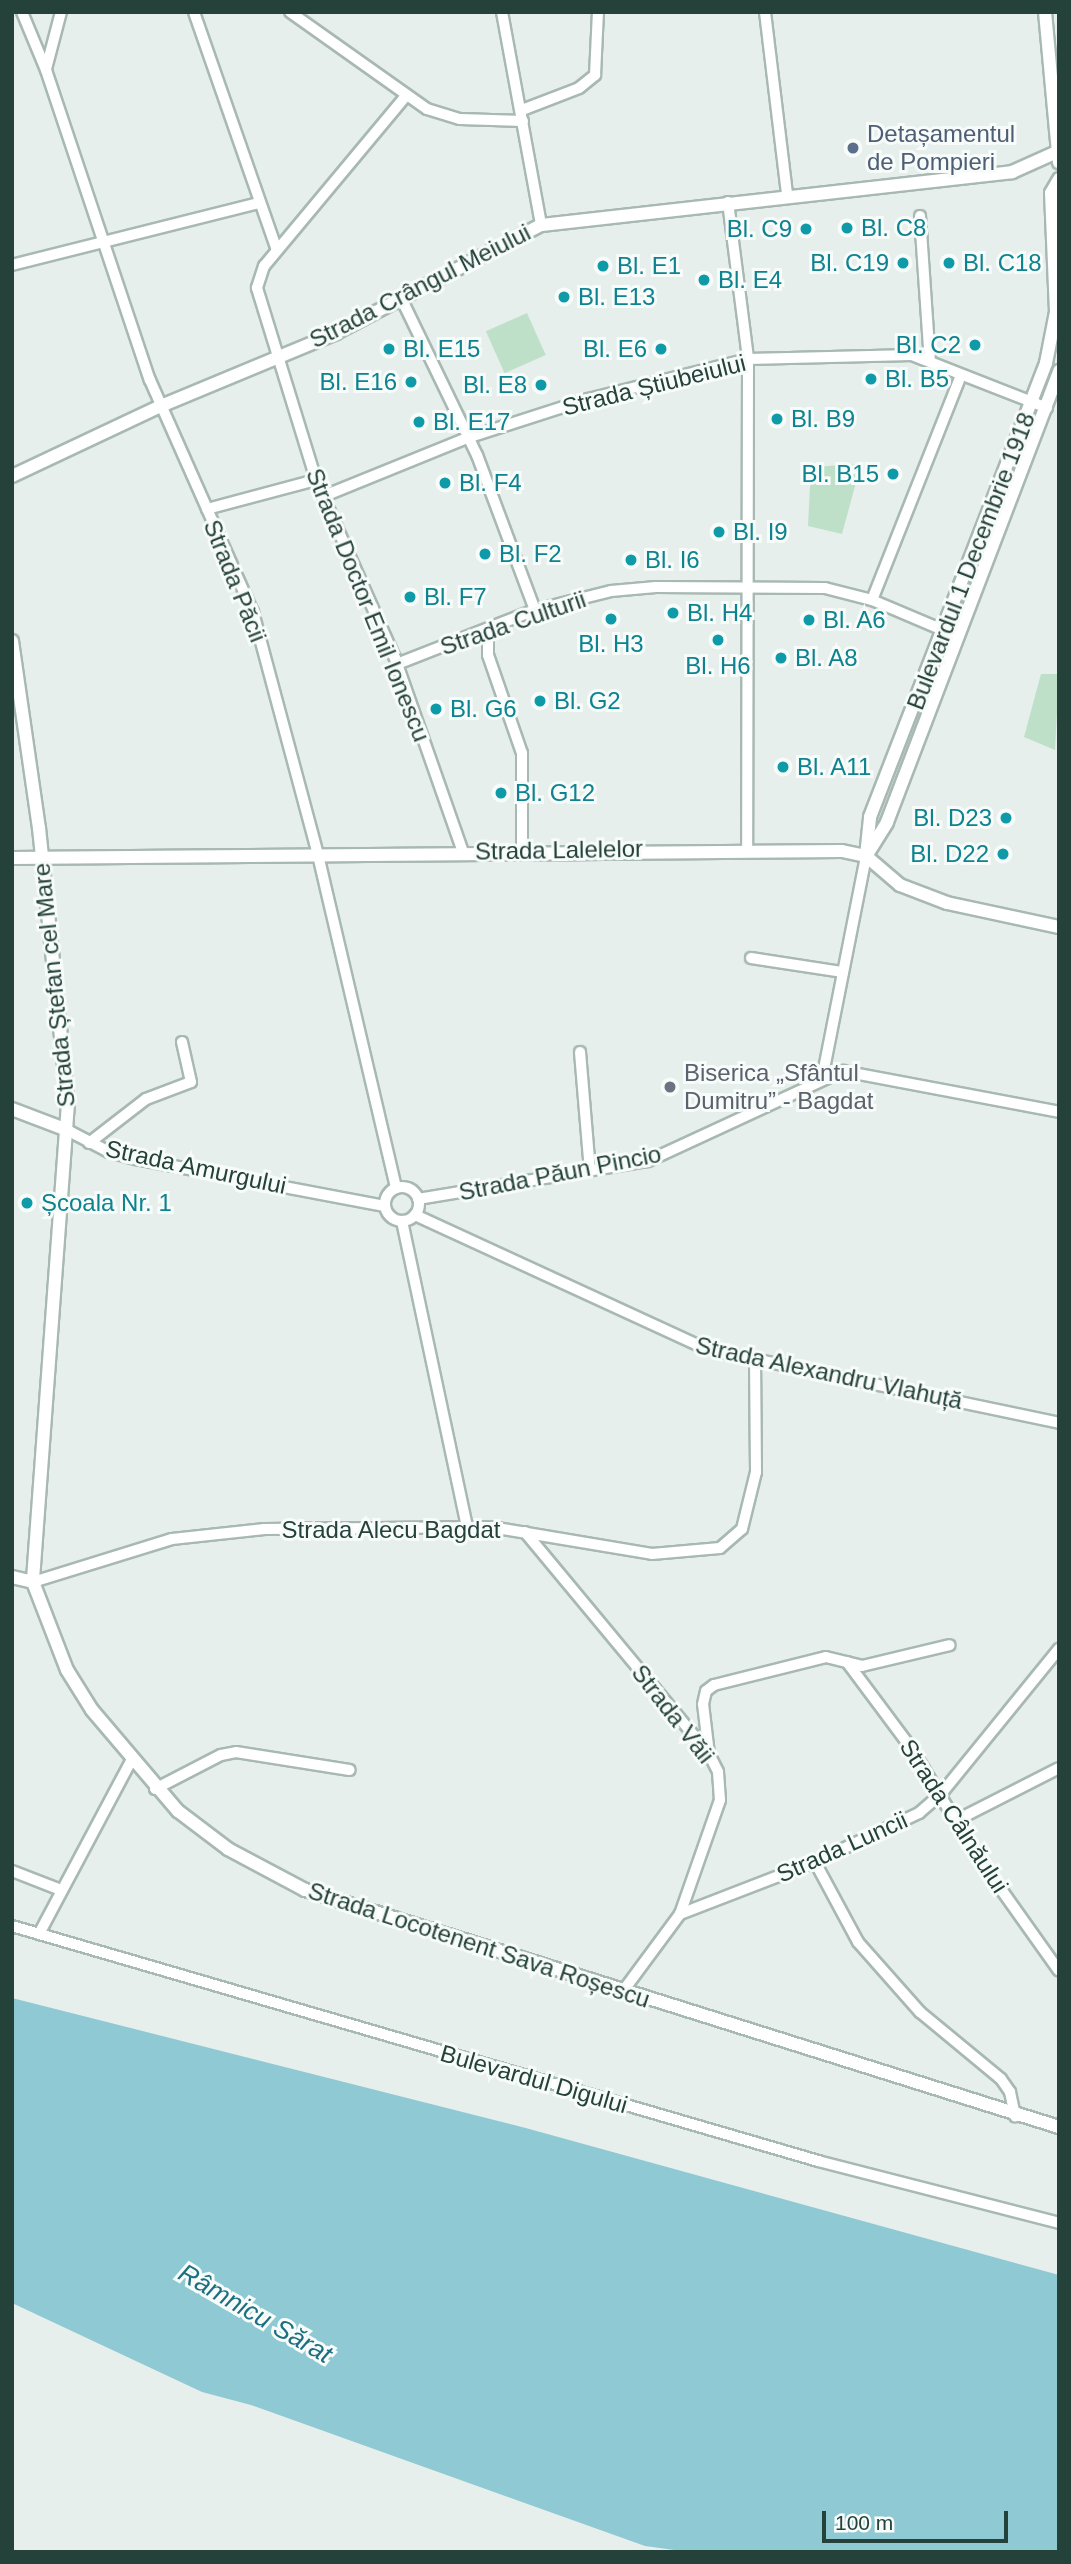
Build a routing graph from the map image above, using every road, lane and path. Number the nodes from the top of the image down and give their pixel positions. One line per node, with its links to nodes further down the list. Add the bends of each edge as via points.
1 (22, 12): 9 (street, Strada Păcii)
2 (61, 12): 9 (street)
3 (194, 12): 16 (street)
4 (290, 12): 10 (street)
5 (502, 12): 11 (street)
6 (598, 12): 11 (street, via 595,75 579,88)
7 (765, 12): 14 (street)
8 (1045, 12): 12 (street)
9 (46, 70): 19 (street, Strada Păcii)
10 (405, 97): 11 (street, via 460,119); 20 (street, Strada Doctor Emil Ionescu)
11 (523, 115): 18 (street)
12 (1058, 155): 14 (street, Strada Crângul Meiului, via 1012,172)
13 (1059, 179): 28 (street, Bulevardul 1 Decembrie 1918, via 1051,193 1056,312 1051,347)
14 (787, 195): 15 (street, Strada Crângul Meiului)
15 (728, 202): 18 (street, Strada Crângul Meiului); 24 (street)
16 (258, 203): 19 (street); 20 (street)
17 (920, 216): 25 (street)
18 (541, 225): 22 (street, Strada Crângul Meiului)
19 (104, 241): 21 (street); 29 (street, Strada Păcii)
20 (277, 250): 23 (street, Strada Doctor Emil Ionescu, via 264,266 257,288)
21 (12, 265)
22 (402, 300): 23 (street, Strada Crângul Meiului); 31 (street)
23 (276, 358): 29 (street, Strada Crângul Meiului); 33 (street, Strada Doctor Emil Ionescu)
24 (748, 359): 25 (street, Strada Știubeiului, via 893,354); 31 (street, Strada Știubeiului, via 588,399); 36 (street)
25 (930, 362): 27 (street, Strada Știubeiului)
26 (1059, 371): 30 (street, Bulevardul 1 Decembrie 1918)
27 (961, 375): 28 (street, Strada Știubeiului); 37 (street)
28 (1032, 403): 30 (street, Strada Știubeiului); 40 (street, Bulevardul 1 Decembrie 1918)
29 (160, 406): 32 (street, Strada Crângul Meiului); 35 (street, Strada Păcii)
30 (1047, 408): 41 (street, Bulevardul 1 Decembrie 1918)
31 (467, 438): 34 (street, Strada Știubeiului); 38 (street)
32 (12, 476)
33 (316, 480): 34 (street, Strada Doctor Emil Ionescu); 35 (street)
34 (324, 496): 43 (street, Strada Doctor Emil Ionescu)
35 (207, 509): 47 (street, Strada Păcii, via 253,612)
36 (749, 585): 37 (street, Strada Culturii, via 825,588); 38 (street, Strada Culturii, via 634,588); 44 (street)
37 (872, 600): 40 (street, Strada Culturii)
38 (535, 610): 39 (street, Strada Culturii)
39 (488, 629): 43 (street, Strada Culturii); 45 (street, via 488,655 521,745)
40 (943, 631): 41 (street, Strada Culturii); 48 (street, Bulevardul 1 Decembrie 1918, via 870,817)
41 (957, 636): 48 (street, Bulevardul 1 Decembrie 1918, via 887,822)
42 (12, 641): 50 (street, Strada Ștefan cel Mare)
43 (397, 664): 46 (street, Strada Doctor Emil Ionescu)
44 (747, 848): 45 (street, Strada Lalelelor); 48 (street, Strada Lalelelor, via 842,850)
45 (522, 851): 46 (street, Strada Lalelelor)
46 (463, 852): 47 (street, Strada Lalelelor)
47 (318, 855): 50 (street, Strada Lalelelor); 62 (street, Strada Păcii)
48 (866, 856): 51 (street, via 900,885 947,903); 53 (street, Bulevardul 1 Decembrie 1918)
49 (12, 858): 50 (street, Strada Lalelelor)
50 (41, 859): 59 (street, Strada Ștefan cel Mare, via 68,1103)
51 (1059, 927)
52 (751, 958): 53 (street)
53 (843, 972): 56 (street, Bulevardul 1 Decembrie 1918)
54 (182, 1042): 60 (street, via 191,1082 146,1098)
55 (580, 1052): 61 (street)
56 (822, 1079): 58 (street, Strada Păun Pincio, via 856,1072); 61 (street, Strada Păun Pincio, via 676,1151)
57 (12, 1110): 59 (street, Strada Amurgului)
58 (1059, 1112)
59 (67, 1130): 60 (street, Strada Amurgului); 72 (street, Strada Ștefan cel Mare)
60 (89, 1143): 64 (street, Strada Amurgului, via 136,1159)
61 (590, 1171): 63 (street, Strada Păun Pincio)
62 (396, 1188): 63 (street, via 410,1190); 64 (street, via 387,1196)
63 (418, 1199): 65 (street)
64 (385, 1206): 66 (street, via 391,1217)
65 (415, 1215): 66 (street); 67 (street, Strada Alexandru Vlahuță, via 675,1338)
66 (402, 1221): 69 (street)
67 (755, 1359): 68 (street, Strada Alexandru Vlahuță); 70 (street, Strada Alecu Bagdat, via 757,1472 746,1519 733,1540 701,1553 652,1554)
68 (1059, 1423)
69 (467, 1526): 70 (street, Strada Alecu Bagdat); 72 (street, Strada Alecu Bagdat, via 264,1529 184,1536)
70 (524, 1532): 76 (street, Strada Văii)
71 (12, 1577): 72 (street)
72 (33, 1582): 77 (street, Strada Locotenent Sava Roșescu, via 67,1670)
73 (950, 1645): 75 (street, via 887,1662 862,1666)
74 (1057, 1657): 81 (street, Strada Luncii)
75 (847, 1662): 76 (street, via 826,1657 706,1690 703,1704); 81 (street, Strada Câlnăului)
76 (709, 1754): 86 (street, Strada Văii, via 718,1772 720,1800)
77 (131, 1761): 80 (street, Strada Locotenent Sava Roșescu); 85 (street)
78 (1059, 1769): 82 (street)
79 (350, 1770): 80 (street, via 236,1752 221,1755)
80 (155, 1789): 90 (street, Strada Locotenent Sava Roșescu, via 215,1840 295,1886)
81 (941, 1794): 82 (street, Strada Câlnăului); 83 (street, Strada Luncii, via 903,1822)
82 (957, 1820): 89 (street, Strada Câlnăului)
83 (815, 1861): 86 (street, Strada Luncii); 91 (street, via 858,1942 920,2012 1001,2079 1010,2092)
84 (12, 1871): 85 (street)
85 (61, 1890): 88 (street)
86 (680, 1914): 90 (street, Strada Văii)
87 (12, 1926): 88 (street, Bulevardul Digului)
88 (39, 1934): 93 (street, Bulevardul Digului, via 818,2161)
89 (1059, 1972)
90 (622, 1991): 91 (street, Strada Locotenent Sava Roșescu)
91 (1015, 2116): 92 (street, Strada Locotenent Sava Roșescu)
92 (1059, 2127)
93 (1059, 2223)

